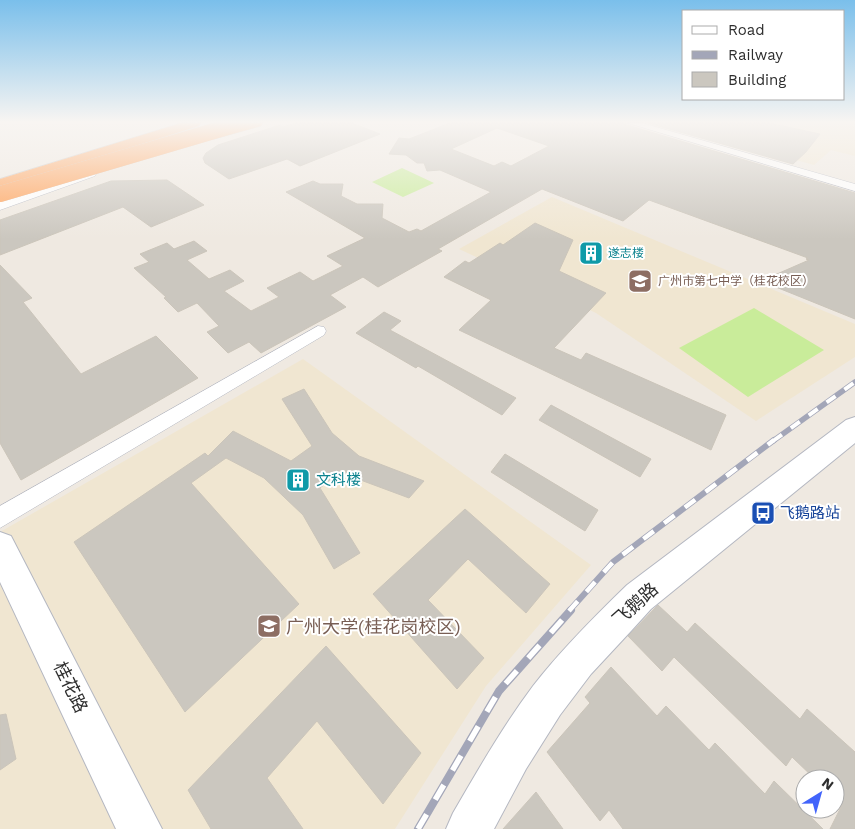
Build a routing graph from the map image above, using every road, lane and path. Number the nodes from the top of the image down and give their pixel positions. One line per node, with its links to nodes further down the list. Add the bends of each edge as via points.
1 (70, 162): 8 (highway)
2 (99, 162): 10 (street)
3 (103, 162): 10 (highway, bridge)
4 (108, 162): 10 (highway, bridge)
5 (128, 162): 11 (highway)
6 (128, 162): 12 (street)
7 (765, 162): 9 (street)
8 (0, 184)
9 (855, 188)
10 (0, 193)
11 (0, 202)
12 (0, 206)
13 (318, 331): 15 (street)
14 (855, 428): 18 (street, 飞鹅路, via 639,597 616,620 558,685 500,774)
15 (0, 518)
16 (0, 547): 17 (street, 桂花路)
17 (140, 829)
18 (469, 829)

